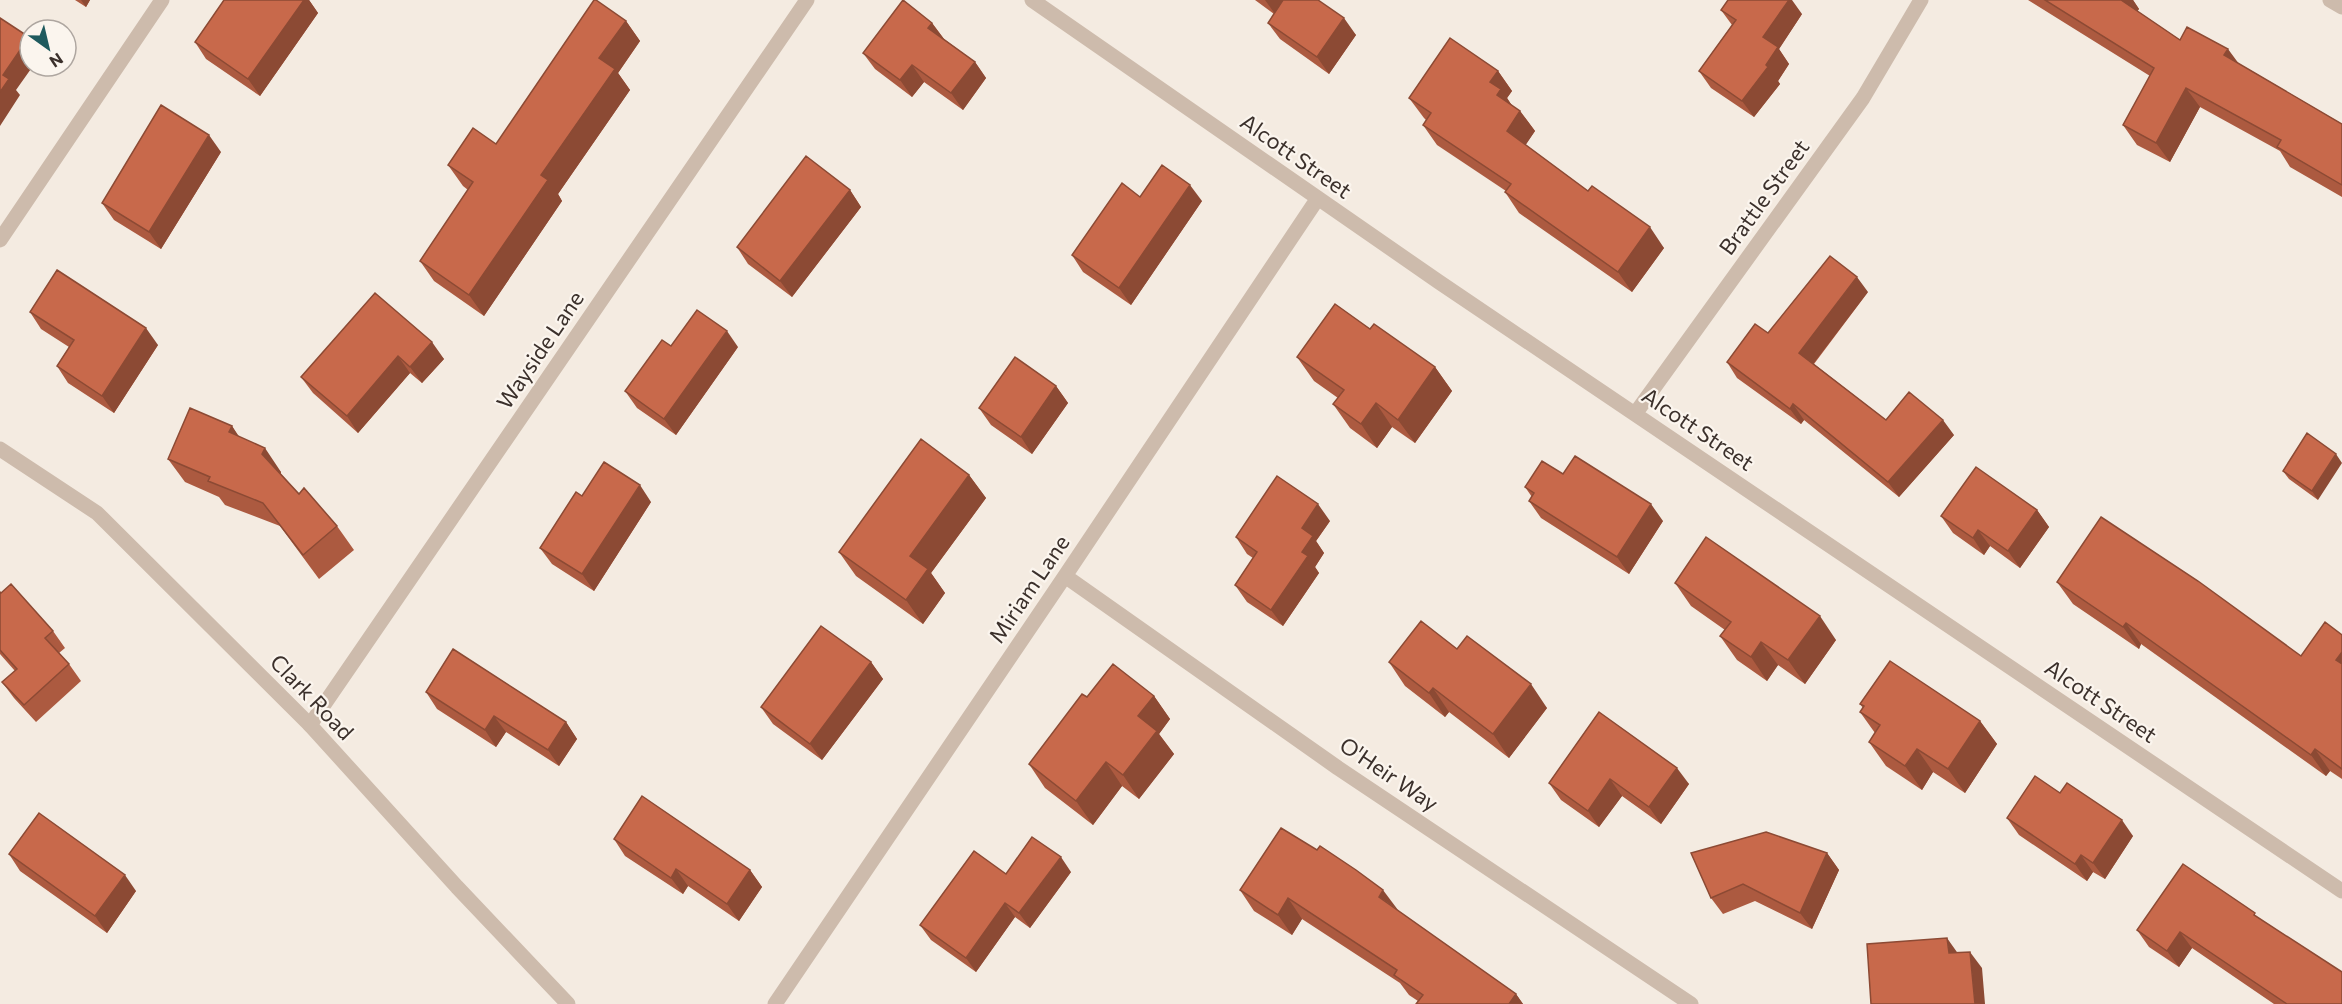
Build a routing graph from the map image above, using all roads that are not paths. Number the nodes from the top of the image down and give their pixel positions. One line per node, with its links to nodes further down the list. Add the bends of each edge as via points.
1 (162, 0): 8 (street)
2 (807, 0): 12 (street, Wayside Lane)
3 (1032, 0): 7 (street, Alcott Street)
4 (1921, 0): 9 (street, Brattle Street, via 1863,98)
5 (2330, 0): 6 (street)
6 (2342, 7)
7 (1318, 198): 9 (street, Alcott Street); 11 (street, Miriam Lane)
8 (0, 240)
9 (1635, 414): 13 (street, Alcott Street)
10 (0, 449): 12 (street, Clark Road, via 98,513)
11 (1065, 576): 15 (street, Miriam Lane); 16 (street, O'Heir Way, via 1338,768)
12 (310, 725): 14 (street, Clark Road)
13 (2342, 891)
14 (568, 1004)
15 (774, 1004)
16 (1691, 1004)

